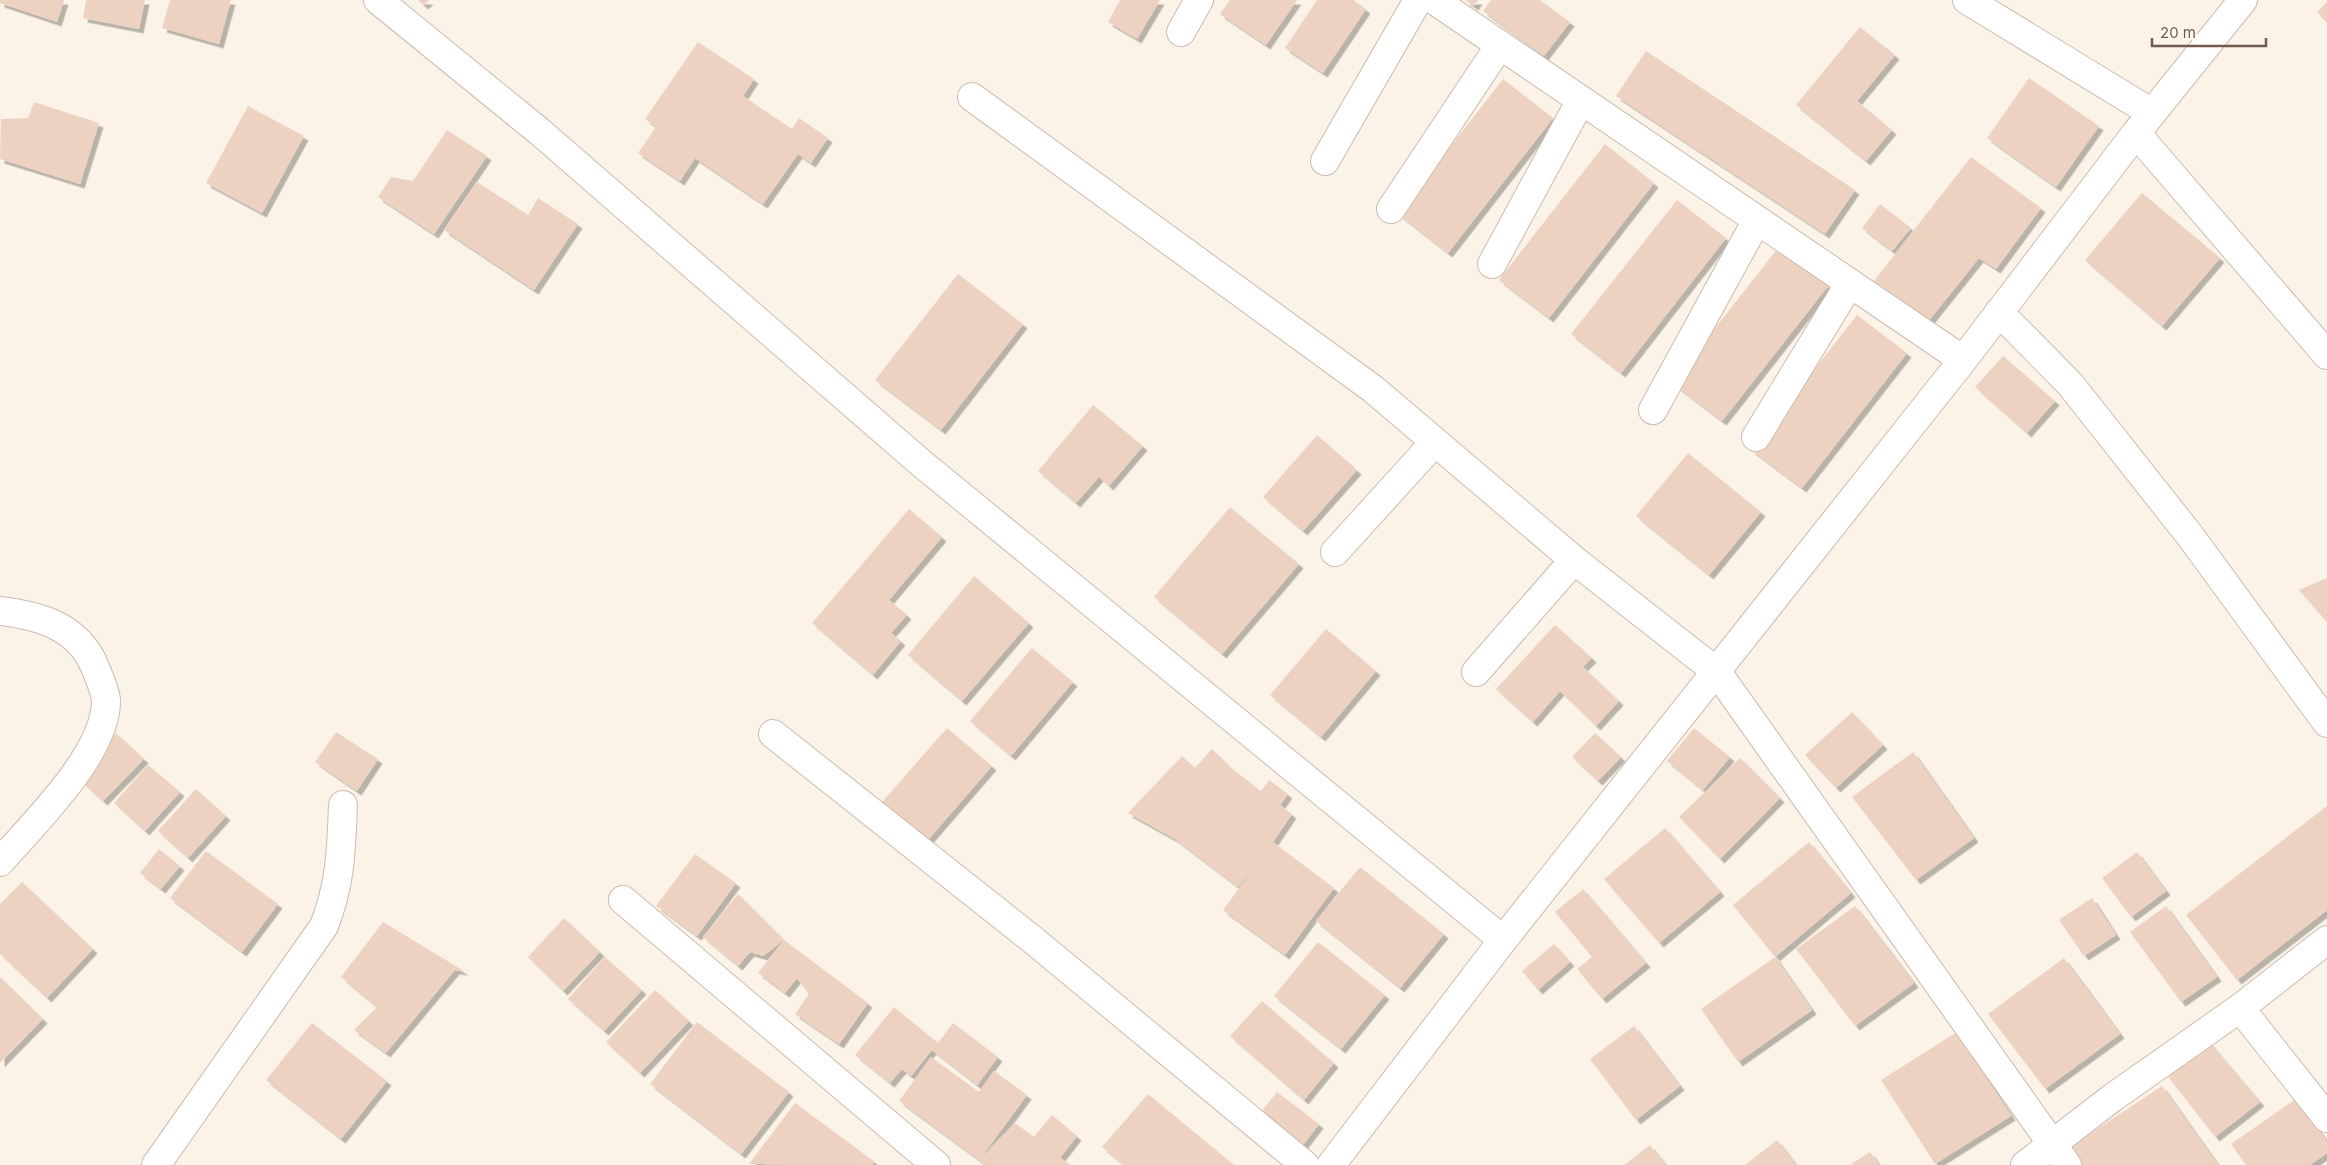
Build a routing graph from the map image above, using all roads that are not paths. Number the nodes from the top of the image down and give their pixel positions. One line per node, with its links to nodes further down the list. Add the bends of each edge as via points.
1 (378, 0): 33 (street, via 540,132 921,463)
2 (1199, 0): 7 (street)
3 (1418, 0): 12 (street)
4 (1434, 0): 8 (street)
5 (1966, 0): 11 (street)
6 (2243, 0): 11 (street)
7 (1181, 32)
8 (1500, 45): 10 (street); 13 (street)
9 (972, 97): 22 (street, via 1372,389)
10 (1581, 100): 14 (street); 15 (street)
11 (2144, 123): 17 (street); 18 (street)
12 (1325, 161)
13 (1391, 209)
14 (1757, 220): 16 (street); 20 (street)
15 (1492, 264)
16 (1850, 283): 19 (street); 21 (street)
17 (2000, 312): 19 (street); 28 (street, via 2070,384 2191,536)
18 (2327, 355)
19 (1963, 360): 27 (street)
20 (1653, 410)
21 (1756, 438)
22 (1436, 442): 23 (street); 24 (street)
23 (1335, 552)
24 (1574, 560): 26 (street); 27 (street)
25 (0, 611): 31 (street, via 54,623 73,638 89,653 106,698 102,727 85,758 60,794)
26 (1476, 672)
27 (1717, 672): 33 (street); 37 (street)
28 (2327, 723)
29 (773, 734): 40 (street, via 1033,940)
30 (343, 805): 38 (street, via 335,898 324,926)
31 (0, 862)
32 (623, 900): 39 (street)
33 (1503, 940): 41 (street)
34 (2327, 940): 35 (street)
35 (2240, 1008): 36 (street); 37 (street, via 2112,1098)
36 (2327, 1118)
37 (2059, 1156): 42 (street)
38 (156, 1165)
39 (936, 1165)
40 (1305, 1165)
41 (1331, 1165)
42 (2025, 1165)

